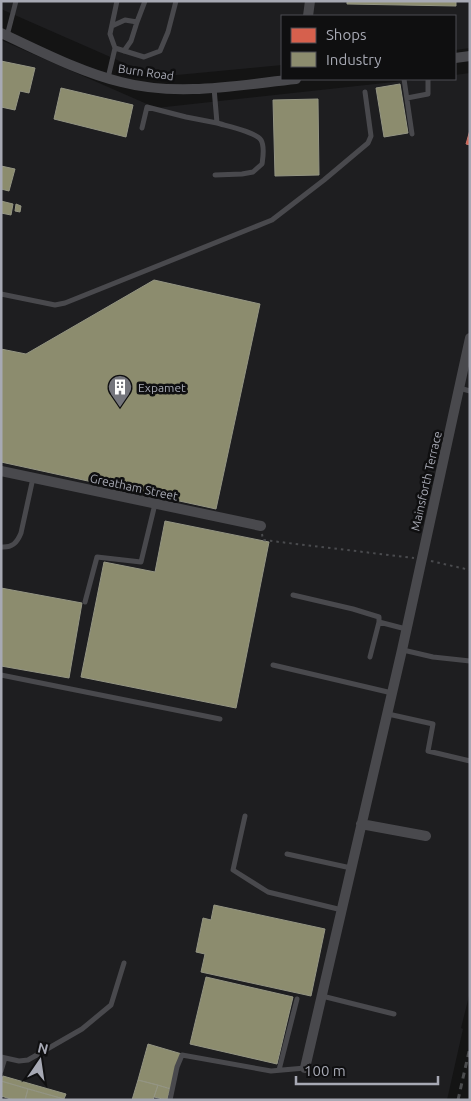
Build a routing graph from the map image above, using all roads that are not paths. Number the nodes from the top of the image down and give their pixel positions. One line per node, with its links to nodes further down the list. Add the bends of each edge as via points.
1 (16, 1): 9 (lane)
2 (117, 1): 8 (lane)
3 (145, 1): 7 (lane)
4 (176, 1): 11 (lane, via 160,51 144,58)
5 (310, 1): 6 (street)
6 (308, 15)
7 (137, 22): 8 (lane, via 125,20); 11 (lane)
8 (112, 26): 10 (lane, via 110,34)
9 (4, 34): 14 (street, Burn Road)
10 (115, 48): 11 (lane); 14 (lane)
11 (124, 51)
12 (470, 56): 13 (street)
13 (456, 58)
14 (108, 78): 18 (street, Burn Road, via 157,88)
15 (287, 80): 18 (street, Burn Road)
16 (404, 80): 20 (lane)
17 (428, 80): 20 (lane, via 428,94)
18 (214, 88): 21 (lane)
19 (365, 92): 25 (lane, via 371,136 368,142 272,220 65,303)
20 (407, 98): 23 (lane)
21 (217, 122): 22 (lane, via 147,107); 24 (lane, via 254,134 262,140 264,152 262,164 252,172)
22 (142, 128)
23 (412, 134)
24 (215, 175)
25 (1, 294)
26 (470, 338): 27 (street, Mainsforth Terrace)
27 (459, 388): 28 (lane); 37 (street, Mainsforth Terrace)
28 (470, 391)
29 (1, 471): 30 (street, Greatham Street)
30 (33, 478): 31 (street, Greatham Street); 33 (lane, via 18,541 10,547)
31 (155, 504): 32 (street, Greatham Street); 35 (lane, via 141,562 97,557)
32 (261, 526)
33 (1, 547)
34 (293, 595): 36 (lane, via 379,616)
35 (85, 602)
36 (379, 622): 37 (lane); 39 (lane)
37 (406, 629): 38 (street, Mainsforth Terrace)
38 (402, 650): 40 (lane); 43 (street, Mainsforth Terrace)
39 (370, 657)
40 (470, 662)
41 (273, 665): 43 (lane)
42 (1, 674): 45 (lane)
43 (392, 693): 44 (street, Mainsforth Terrace)
44 (387, 714): 46 (lane, via 433,724 428,751); 48 (street, Mainsforth Terrace)
45 (220, 719)
46 (470, 761)
47 (245, 816): 52 (lane, via 233,870 268,892)
48 (362, 824): 49 (street); 51 (street, Mainsforth Terrace)
49 (426, 836)
50 (287, 854): 51 (lane)
51 (351, 868): 52 (street, Mainsforth Terrace)
52 (342, 910): 54 (street, Mainsforth Terrace)
53 (124, 963): 57 (lane, via 111,1005 82,1029 28,1060)
54 (322, 996): 56 (lane); 58 (street, Mainsforth Terrace)
55 (297, 1000): 59 (lane)
56 (394, 1014)
57 (3, 1058): 60 (lane)
58 (305, 1068): 59 (lane)
59 (279, 1070): 61 (lane, via 182,1055)
60 (1, 1071)
61 (170, 1100)

